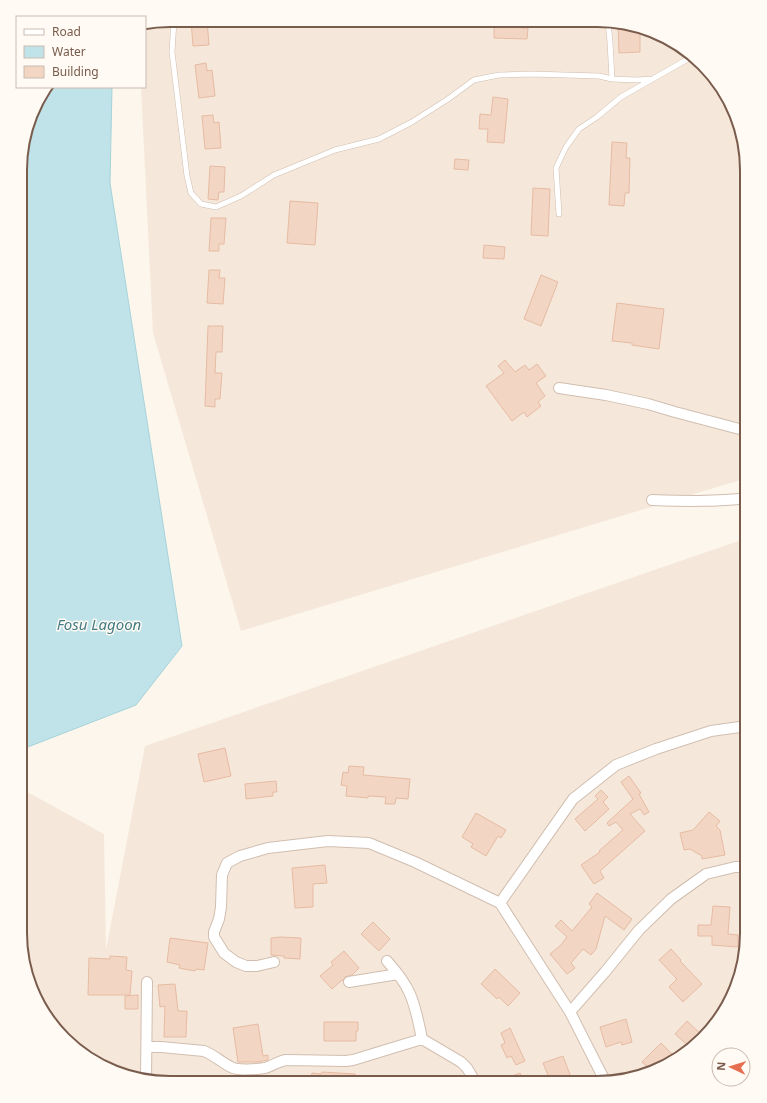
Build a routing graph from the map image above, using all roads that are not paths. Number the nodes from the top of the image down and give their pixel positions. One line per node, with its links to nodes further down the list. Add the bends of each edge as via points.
1 (174, 27): 4 (lane, via 172,52 191,193 201,204 216,207 241,196 274,175 335,150 379,139 412,122 474,80 499,75 531,74 599,76)
2 (609, 27): 4 (lane)
3 (688, 59): 5 (lane)
4 (612, 79): 5 (lane)
5 (652, 79): 6 (lane, via 621,97 579,129 566,147 556,168)
6 (559, 214)
7 (559, 388): 8 (street, via 648,404)
8 (740, 429)
9 (740, 499): 10 (street)
10 (652, 500)
11 (740, 727): 13 (street, via 711,731 616,764 573,799)
12 (740, 867): 19 (street, via 706,874 671,899 639,930)
13 (500, 903): 15 (street, via 369,843 328,841 268,848 240,856 227,863 222,875 219,918 214,937 224,952 236,962 246,966); 19 (street)
14 (387, 961): 16 (street)
15 (274, 962)
16 (398, 974): 18 (street); 20 (street, via 410,993)
17 (147, 982): 21 (street)
18 (349, 982)
19 (570, 1012): 24 (street)
20 (422, 1039): 21 (street, via 352,1060 286,1060 266,1068 240,1070 230,1067 204,1051); 23 (street, via 461,1062)
21 (147, 1047): 22 (street)
22 (146, 1074)
23 (472, 1076)
24 (602, 1076)

